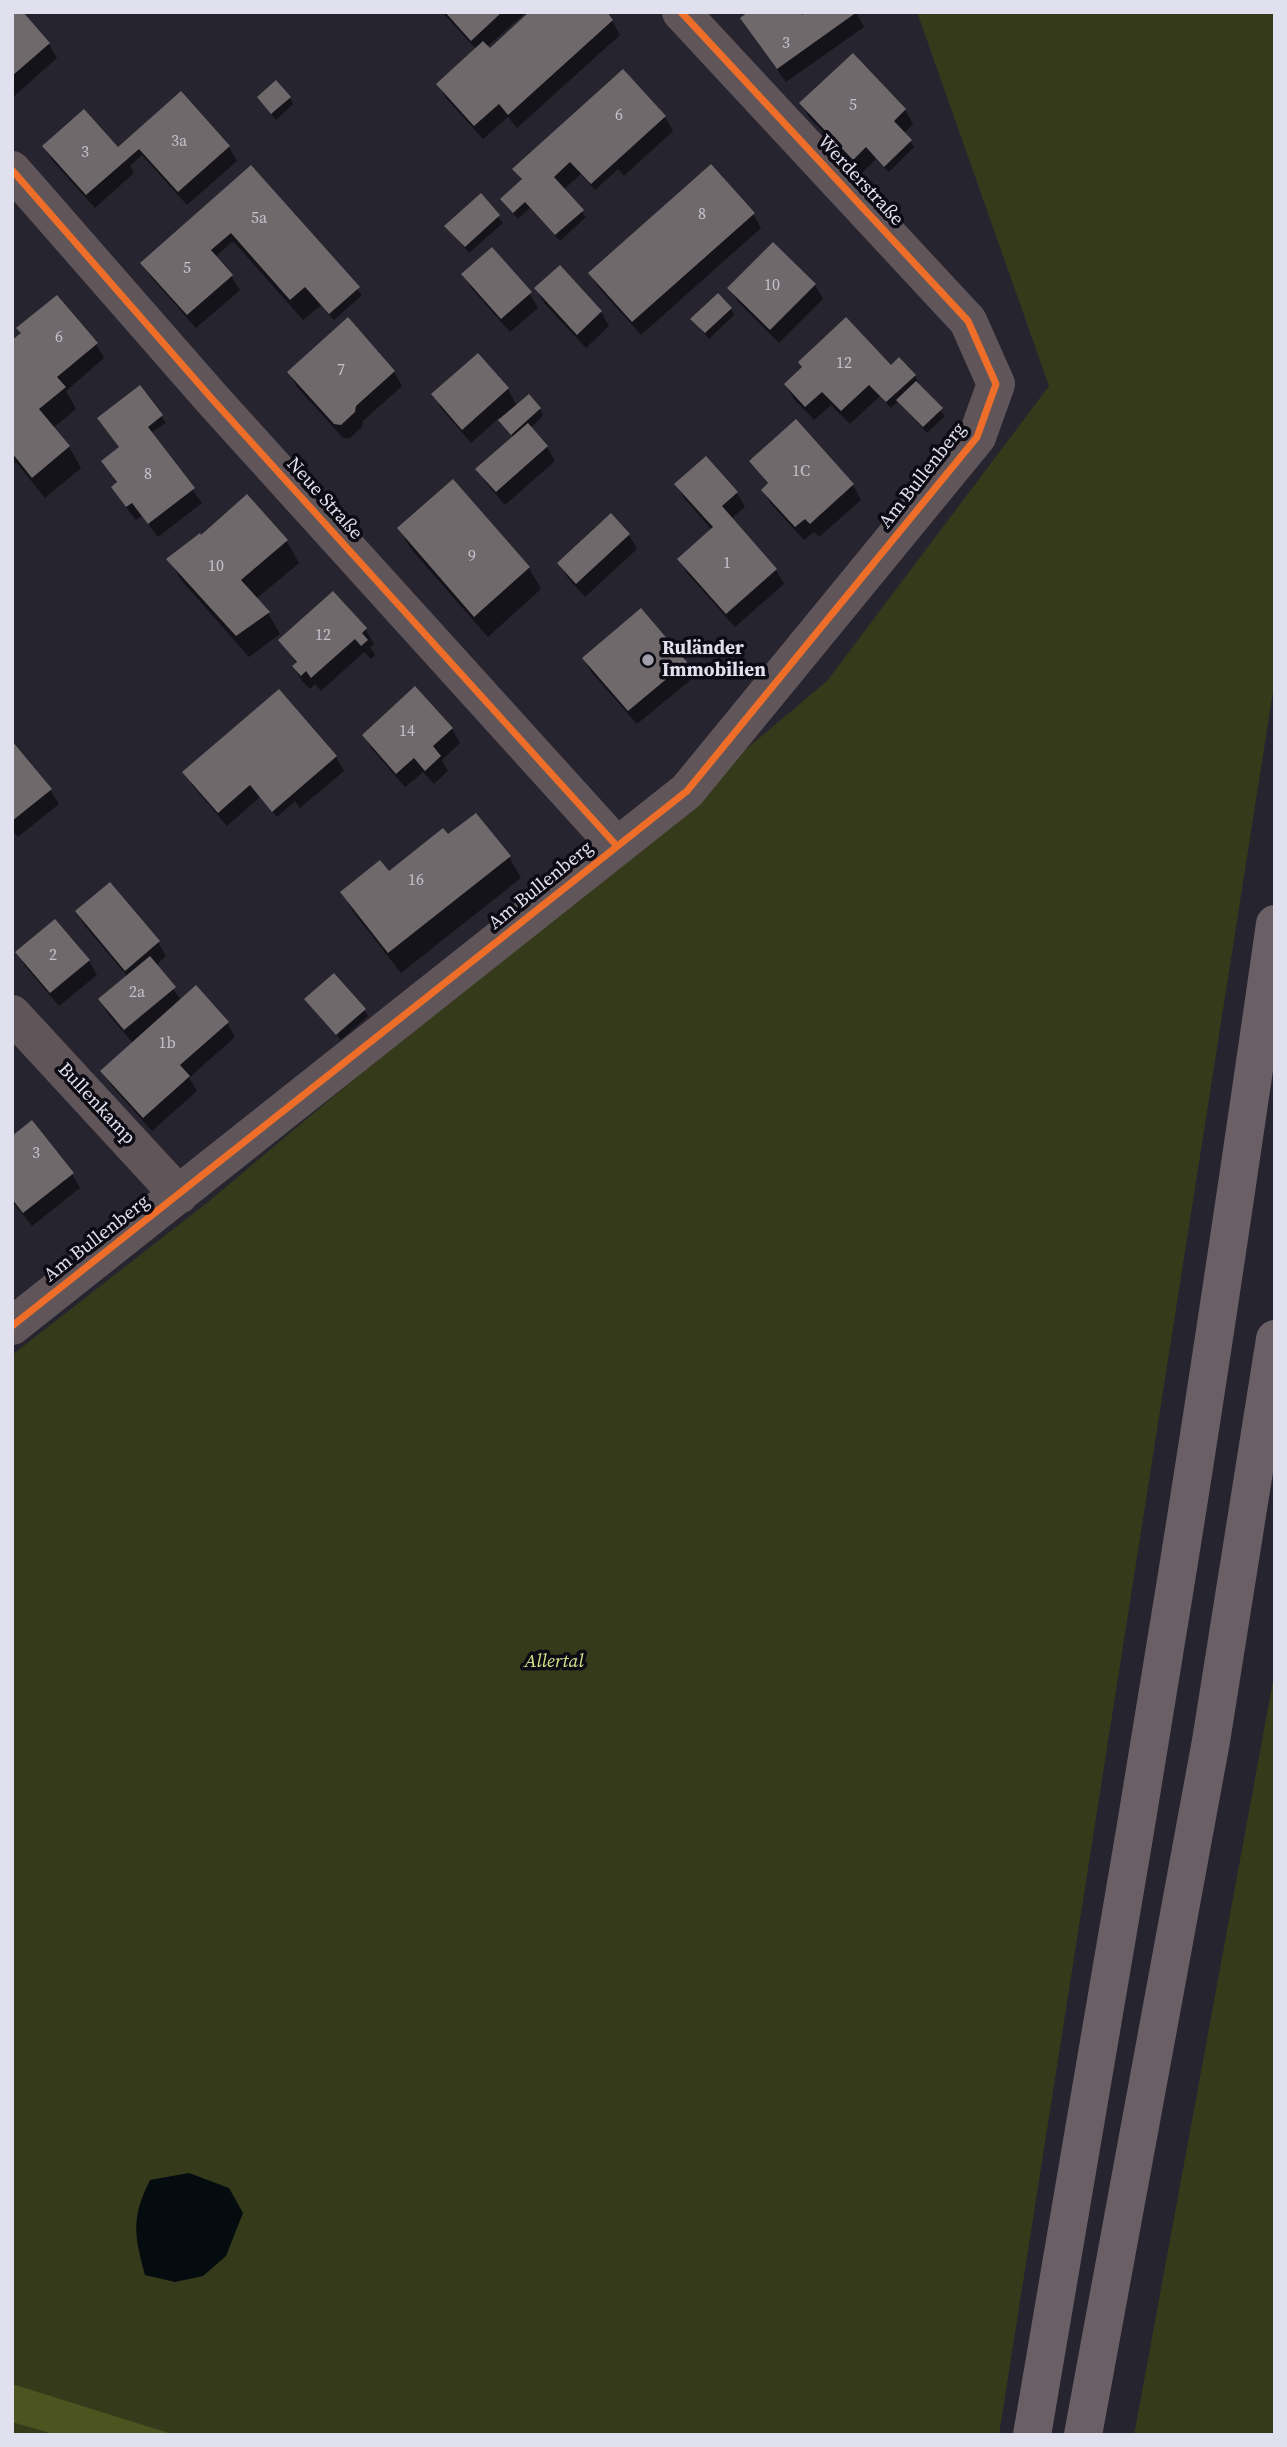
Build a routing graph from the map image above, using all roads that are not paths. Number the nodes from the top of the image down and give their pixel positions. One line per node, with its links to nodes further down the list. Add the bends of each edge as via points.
1 (681, 12): 3 (street, Werderstraße, via 968,321)
2 (12, 170): 4 (street, Neue Straße)
3 (996, 384): 4 (street, Am Bullenberg, via 977,437 742,726 687,791)
4 (616, 845): 7 (street, Am Bullenberg)
5 (1275, 924): 10 (highway, via 1175,1592)
6 (12, 1014): 7 (street, Bullenkamp)
7 (179, 1195): 8 (street, Am Bullenberg)
8 (12, 1325)
9 (1275, 1339): 11 (highway, via 1211,1741)
10 (1032, 2435)
11 (1083, 2435)

